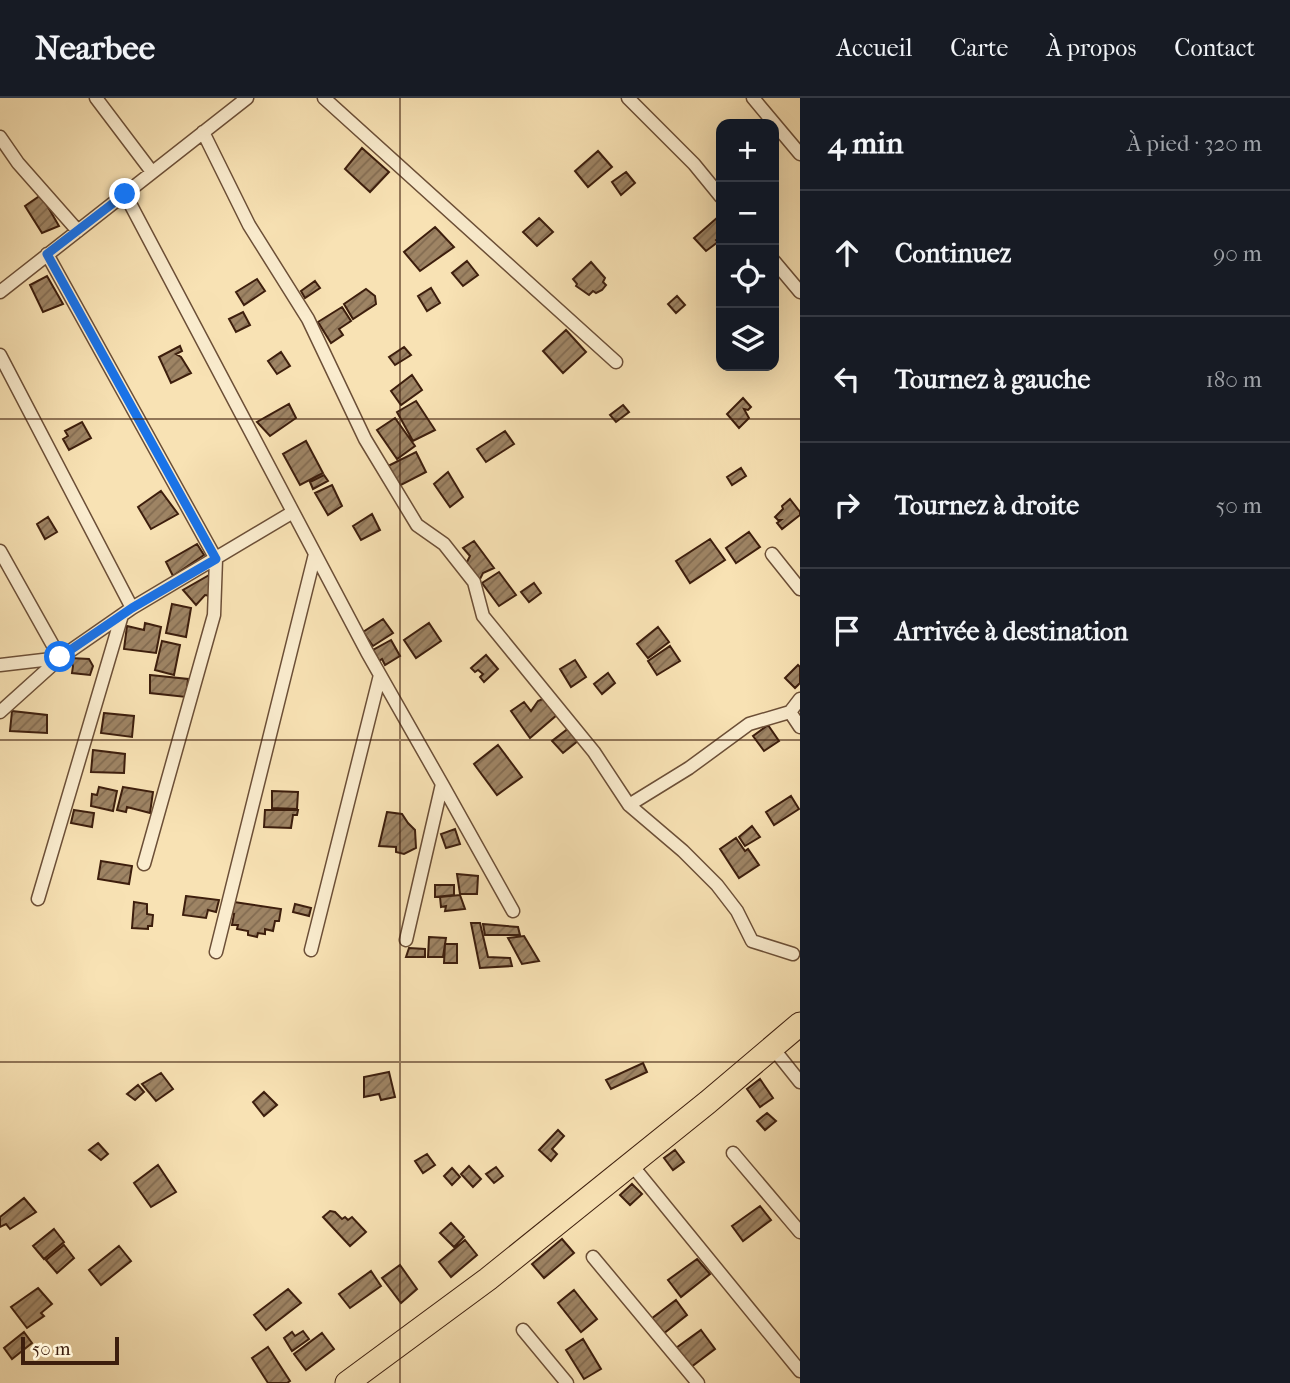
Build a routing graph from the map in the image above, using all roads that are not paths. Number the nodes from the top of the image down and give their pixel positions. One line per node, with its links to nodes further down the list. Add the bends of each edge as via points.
1 (96, 98): 9 (street)
2 (247, 98): 6 (street)
3 (324, 98): 18 (street)
4 (628, 98): 10 (street)
5 (753, 98): 8 (street)
6 (203, 132): 9 (street); 34 (street, via 249,225 309,319 365,439 417,525 444,544 474,582 484,616 594,752)
7 (0, 137): 12 (street)
8 (800, 154)
9 (152, 172): 11 (street)
10 (716, 191)
11 (125, 194): 12 (street); 19 (street)
12 (78, 231): 13 (street)
13 (47, 254): 15 (street); 23 (street)
14 (779, 267): 16 (street)
15 (0, 292)
16 (800, 292)
17 (0, 355): 25 (street)
18 (616, 362)
19 (293, 512): 21 (street); 23 (street)
20 (0, 551): 26 (street)
21 (315, 554): 28 (street); 40 (street)
22 (772, 554): 24 (street)
23 (216, 559): 25 (street); 35 (street, via 214,615)
24 (800, 589)
25 (127, 611): 26 (street); 36 (street)
26 (60, 657): 27 (street); 30 (street)
27 (0, 666)
28 (380, 675): 33 (street); 39 (street)
29 (800, 699): 31 (street)
30 (0, 712)
31 (790, 712): 32 (street); 34 (street, via 749,724)
32 (800, 727)
33 (442, 783): 37 (street); 38 (street)
34 (629, 805): 41 (street, via 717,885 752,941)
35 (144, 864)
36 (38, 899)
37 (513, 911)
38 (406, 940)
39 (311, 950)
40 (216, 952)
41 (793, 954)
42 (800, 1024): 43 (highway)
43 (772, 1047): 44 (street); 46 (highway)
44 (800, 1082)
45 (733, 1153): 47 (street)
46 (631, 1164): 50 (street); 51 (highway, via 488,1279)
47 (800, 1232)
48 (593, 1257): 53 (street)
49 (523, 1330): 52 (street)
50 (800, 1371)
51 (347, 1383)
52 (567, 1383)
53 (698, 1383)

